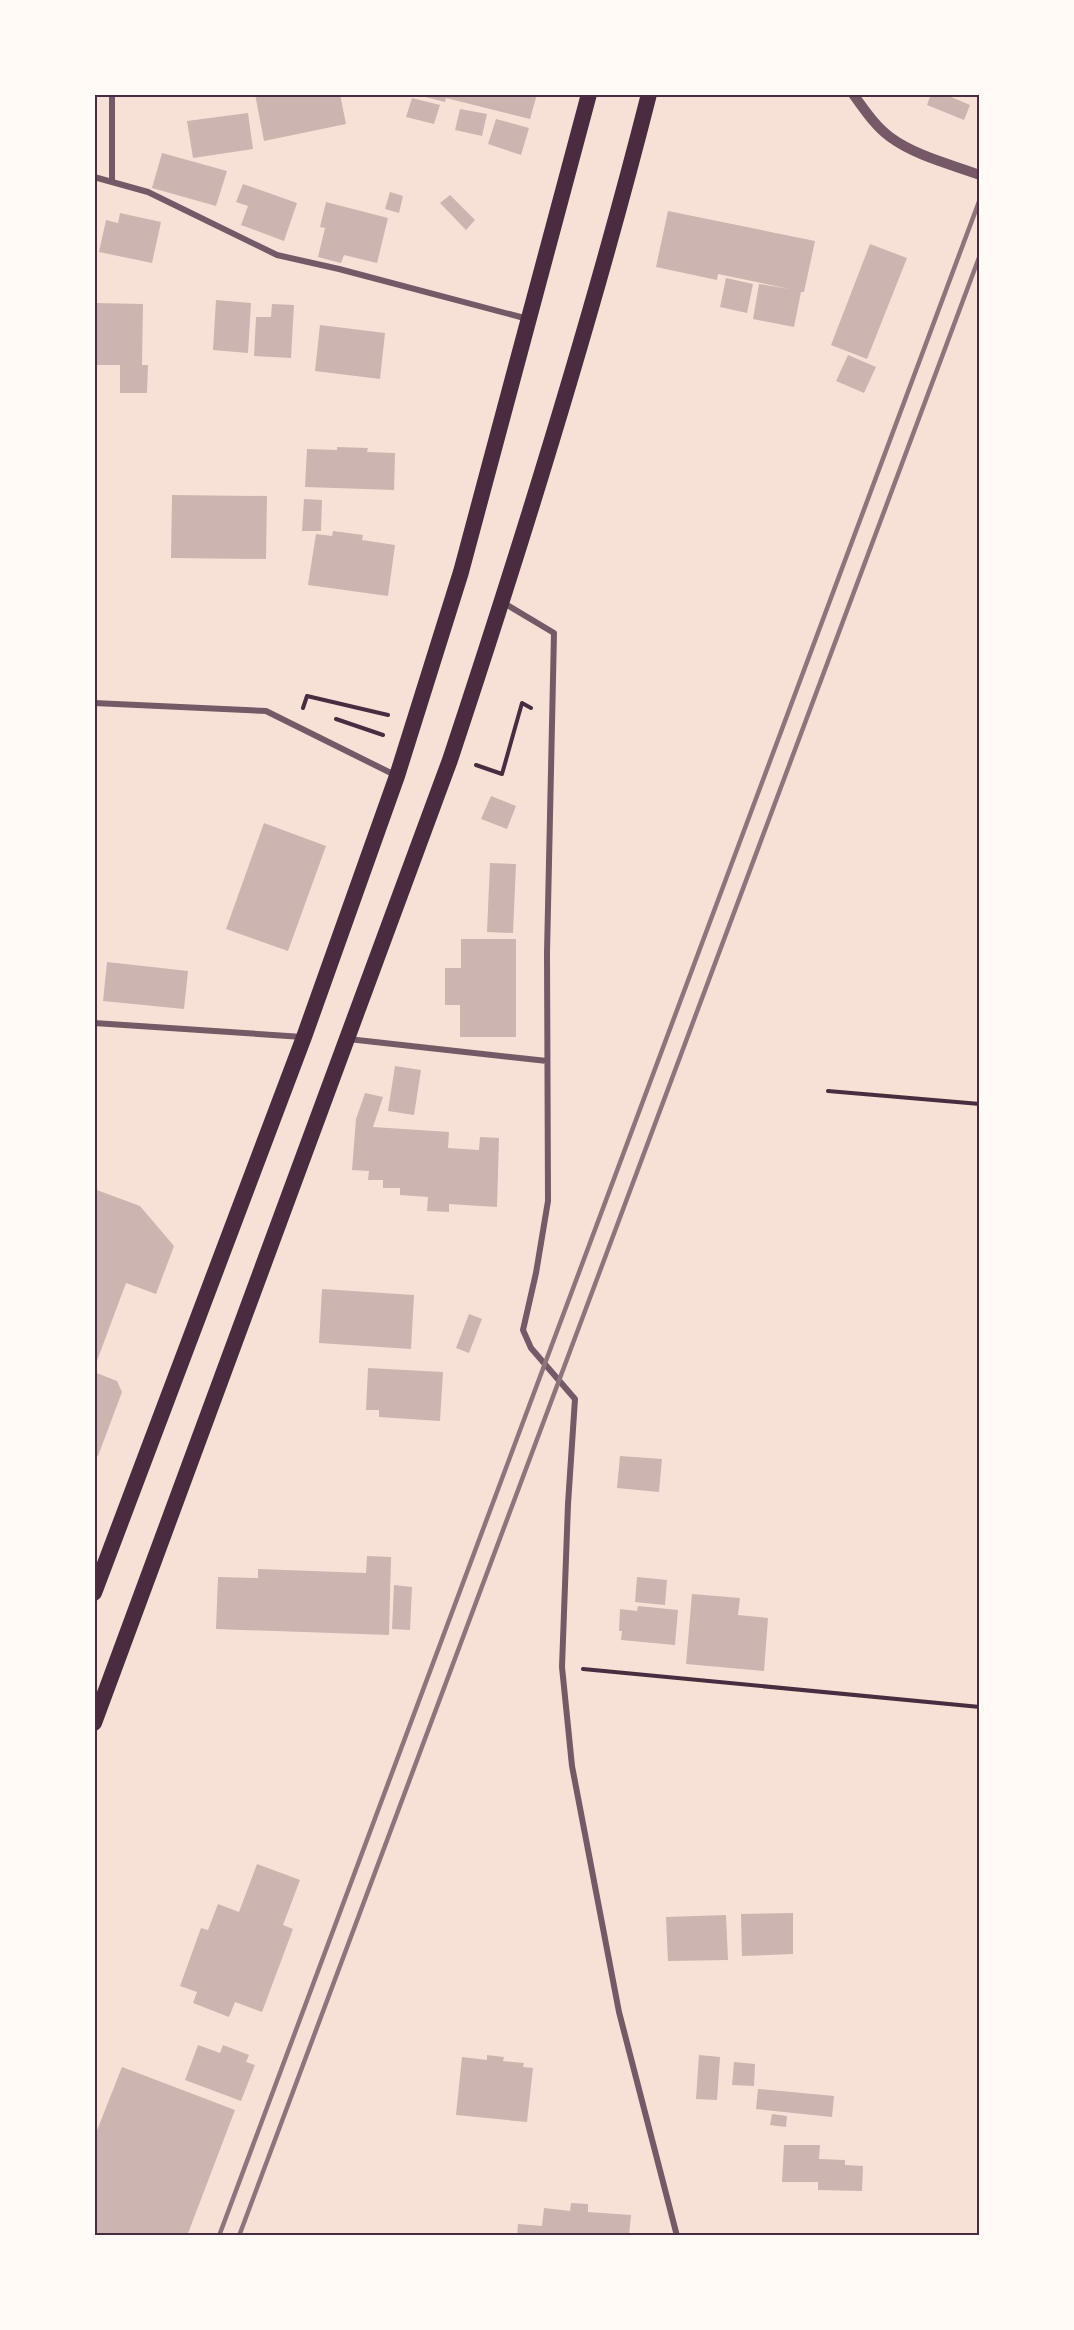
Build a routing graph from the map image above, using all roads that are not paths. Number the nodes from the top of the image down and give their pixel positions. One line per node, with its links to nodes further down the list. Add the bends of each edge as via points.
1 (112, 94): 7 (street)
2 (589, 94): 8 (highway)
3 (649, 94): 9 (highway, via 581,344)
4 (853, 94): 5 (street, via 888,135 905,146)
5 (980, 175)
6 (94, 177): 7 (street)
7 (112, 181): 8 (street, via 148,192 277,255)
8 (528, 320): 11 (highway, via 461,572)
9 (502, 602): 14 (highway, via 450,760); 15 (street, via 554,633)
10 (94, 703): 11 (street, via 266,711)
11 (397, 776): 13 (highway)
12 (94, 1023): 13 (street)
13 (304, 1037): 16 (highway)
14 (347, 1039): 15 (street); 17 (highway)
15 (547, 1061): 18 (street, via 548,1201 523,1330 531,1348 575,1400 562,1667 572,1766 619,2012)
16 (94, 1593)
17 (94, 1722)
18 (677, 2235)

